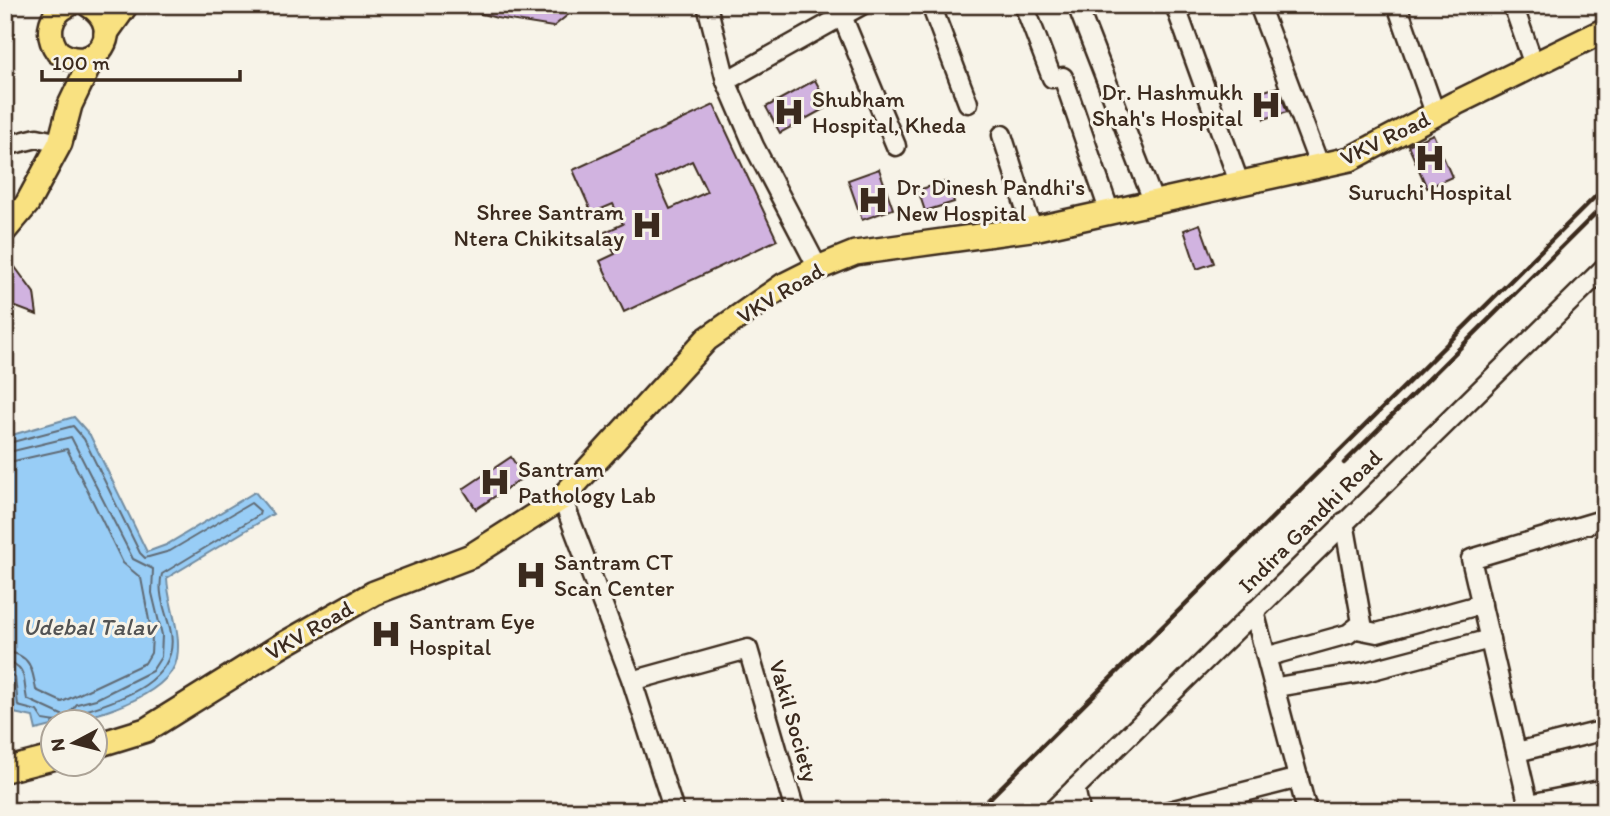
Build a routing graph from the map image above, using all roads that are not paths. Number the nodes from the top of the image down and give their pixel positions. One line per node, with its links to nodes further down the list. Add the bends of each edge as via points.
1 (126, 5): 15 (main road)
2 (707, 5): 19 (street)
3 (862, 5): 13 (street)
4 (931, 5): 20 (street)
5 (1024, 5): 30 (street, via 1058,78)
6 (1077, 5): 29 (street)
7 (1175, 5): 28 (street)
8 (1259, 5): 27 (street)
9 (1397, 5): 22 (street)
10 (1513, 5): 18 (street)
11 (92, 6): 15 (main road, via 102,16)
12 (55, 10): 16 (main road, via 50,34)
13 (842, 16): 19 (street); 26 (street)
14 (1605, 30): 18 (main road, VKV Road)
15 (106, 33): 17 (main road)
16 (58, 52): 17 (main road, via 76,60); 21 (main road)
17 (94, 55): 21 (main road)
18 (1534, 65): 22 (main road, VKV Road)
19 (726, 81): 34 (street, via 754,146)
20 (968, 103)
21 (70, 105): 24 (main road)
22 (1436, 113): 27 (main road, VKV Road, via 1350,159)
23 (1002, 135): 31 (street)
24 (60, 143): 25 (street, via 37,138); 32 (main road, via 27,204)
25 (5, 146)
26 (896, 146)
27 (1320, 167): 28 (main road, VKV Road)
28 (1240, 185): 29 (main road, VKV Road)
29 (1154, 203): 30 (main road, VKV Road)
30 (1110, 213): 31 (main road, VKV Road)
31 (1032, 229): 34 (main road, VKV Road, via 855,253)
32 (5, 230)
33 (1605, 267): 37 (street, Indira Gandhi Road)
34 (818, 268): 35 (main road, VKV Road, via 784,285 707,339)
35 (562, 498): 43 (street); 46 (main road, VKV Road, via 471,556 374,593 146,730)
36 (1605, 519): 38 (street, via 1471,559)
37 (1344, 522): 39 (street, Indira Gandhi Road); 40 (street, via 1362,623)
38 (1482, 604): 40 (street, via 1377,633); 41 (street)
39 (1254, 611): 42 (street); 52 (street, Indira Gandhi Road)
40 (1357, 629): 42 (street)
41 (1490, 639): 44 (street, via 1365,672); 47 (street)
42 (1269, 656): 44 (street)
43 (632, 681): 55 (street); 56 (street, Vakil Society, via 748,649)
44 (1277, 687): 50 (street)
45 (1605, 730): 47 (street)
46 (108, 742)
47 (1517, 752): 54 (street)
48 (38, 762): 49 (main road)
49 (15, 768): 51 (main road)
50 (1299, 778): 59 (street); 60 (street)
51 (5, 784)
52 (1076, 788): 57 (street, Indira Gandhi Road); 58 (street)
53 (1605, 789): 54 (street)
54 (1530, 807)
55 (674, 811)
56 (795, 811)
57 (1052, 811)
58 (1080, 811)
59 (1170, 811)
60 (1307, 811)

